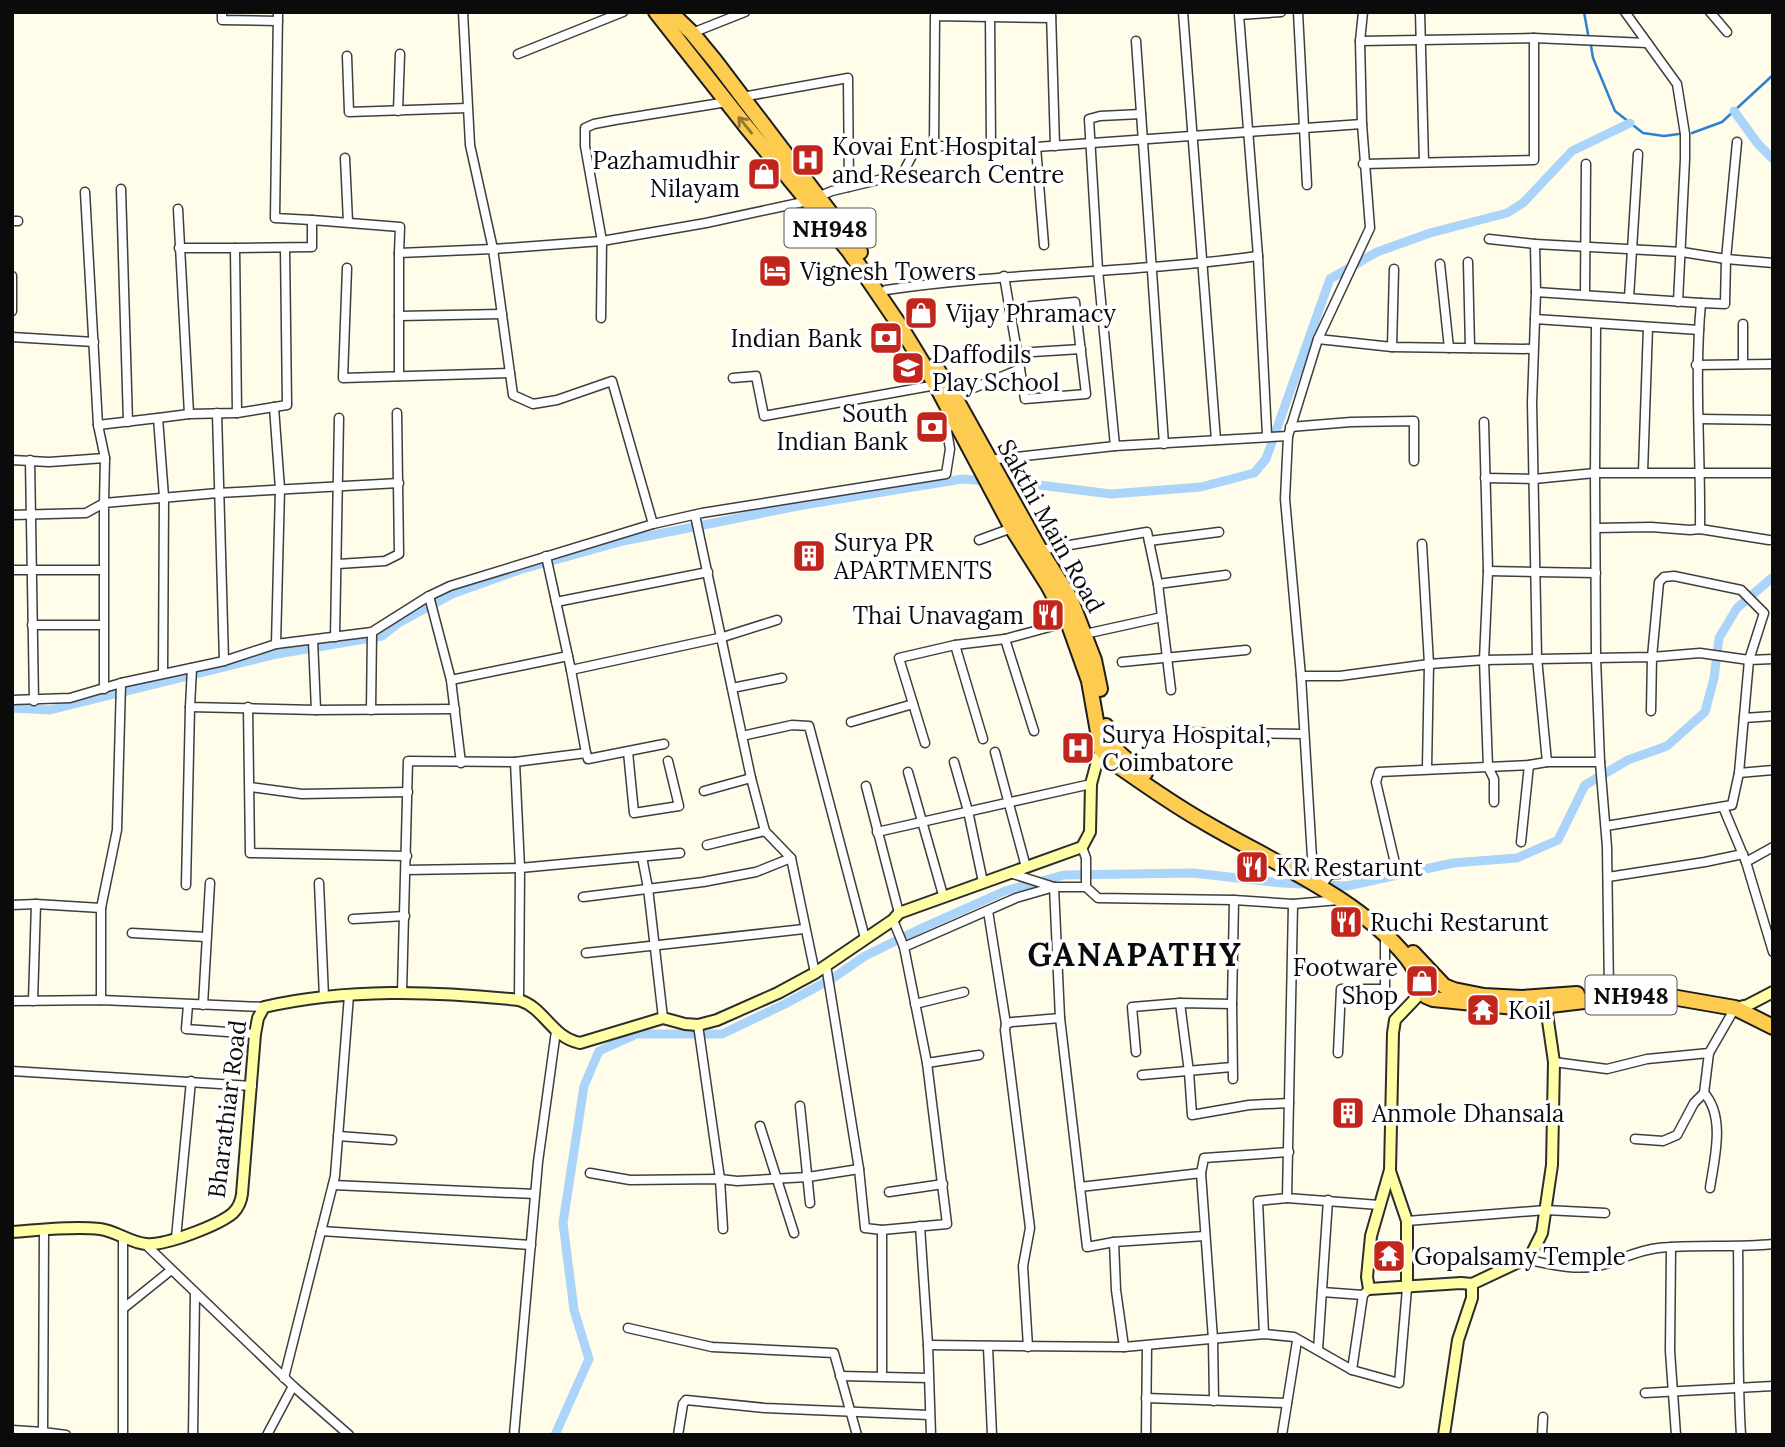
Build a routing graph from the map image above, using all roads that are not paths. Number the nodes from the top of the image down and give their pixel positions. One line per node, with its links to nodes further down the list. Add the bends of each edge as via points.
1 (222, 12): 16 (street, via 222,20)
2 (463, 12): 29 (street)
3 (623, 12): 25 (street)
4 (656, 12): 28 (highway, NH948)
5 (670, 12): 18 (highway, Sakthi Main Road / NH948)
6 (746, 12): 18 (street)
7 (1183, 12): 35 (street)
8 (1281, 12): 34 (street, via 1239,15)
9 (1298, 12): 33 (street)
10 (1363, 12): 22 (street)
11 (1420, 12): 20 (street)
12 (1625, 12): 23 (street)
13 (1710, 12): 17 (street)
14 (1051, 15): 15 (street); 40 (street)
15 (990, 16): 39 (street, via 935,16); 42 (street)
16 (278, 17): 54 (street, via 275,218)
17 (1727, 32)
18 (692, 33): 27 (highway, Sakthi Main Road / NH948)
19 (1534, 38): 20 (street); 23 (street); 45 (street, via 1534,160)
20 (1420, 40): 22 (street); 45 (street)
21 (1136, 41): 31 (street)
22 (1360, 41): 32 (street)
23 (1647, 43): 66 (street, via 1677,84 1685,134)
24 (400, 54): 30 (street)
25 (518, 54)
26 (346, 56): 30 (street, via 349,112)
27 (742, 97): 49 (street, via 848,78); 52 (highway, Sakthi Main Road / NH948)
28 (727, 102): 52 (highway, NH948, one-way to 28); 57 (street, via 585,128)
29 (467, 108): 30 (street); 64 (street, via 470,145)
30 (398, 111)
31 (1141, 114): 36 (street); 38 (street, via 1089,119)
32 (1362, 124): 33 (street); 46 (street)
33 (1303, 127): 34 (street); 48 (street)
34 (1249, 131): 35 (street); 68 (street)
35 (1193, 135): 36 (street); 71 (street)
36 (1142, 139): 38 (street); 74 (street)
37 (1737, 142): 69 (street)
38 (1091, 143): 40 (street); 77 (street)
39 (934, 146): 42 (street); 49 (street, via 915,150 903,173)
40 (1055, 146): 41 (street)
41 (1036, 147): 42 (street); 59 (street)
42 (991, 148)
43 (1638, 154): 65 (street)
44 (345, 158): 55 (street)
45 (1424, 162): 46 (street)
46 (1363, 164): 97 (street, via 1370,228)
47 (1586, 164): 63 (street)
48 (1307, 185)
49 (849, 187): 52 (street)
50 (121, 189): 124 (street)
51 (85, 192): 98 (street)
52 (813, 199): 57 (street); 80 (highway, Sakthi Main Road / NH948, via 844,228); 112 (highway, NH948)
53 (178, 209): 60 (street)
54 (312, 219): 55 (street); 62 (street, via 312,247)
55 (348, 222): 67 (street, via 400,227)
56 (1489, 239): 58 (street)
57 (602, 241): 64 (street); 90 (street)
58 (1535, 244): 63 (street); 81 (street)
59 (1044, 245)
60 (179, 248): 61 (street); 118 (street)
61 (235, 248): 62 (street); 116 (street)
62 (285, 248): 114 (street, via 287,405)
63 (1584, 248): 65 (street); 82 (street)
64 (493, 249): 67 (street); 88 (street)
65 (1634, 250): 66 (street); 83 (street)
66 (1682, 252): 69 (street); 84 (street)
67 (399, 253): 89 (street)
68 (1258, 256): 71 (street); 128 (street)
69 (1726, 259): 72 (street); 85 (street, via 1725,304)
70 (1468, 262): 101 (street)
71 (1202, 263): 74 (street); 129 (street)
72 (1773, 263)
73 (1440, 264): 100 (street)
74 (1151, 267): 77 (street); 130 (street)
75 (347, 268): 110 (street, via 343,378)
76 (1394, 269): 99 (street)
77 (1098, 270): 79 (street); 131 (street)
78 (12, 276): 87 (street)
79 (1004, 276): 80 (street); 86 (street)
80 (886, 290): 113 (highway, Sakthi Main Road / NH948)
81 (1536, 292): 82 (street); 91 (street)
82 (1585, 294): 83 (street)
83 (1629, 298): 84 (street)
84 (1678, 302): 85 (street)
85 (1701, 303): 95 (street)
86 (1011, 308): 102 (street, via 1075,302); 104 (street)
87 (12, 311)
88 (502, 314): 89 (street); 109 (street)
89 (399, 316): 110 (street)
90 (601, 318)
91 (1535, 319): 92 (street); 103 (street)
92 (1596, 324): 94 (street); 139 (street)
93 (1743, 324): 105 (street)
94 (1648, 327): 95 (street); 137 (street)
95 (1699, 330): 107 (street)
96 (12, 337): 98 (street)
97 (1318, 339): 99 (street); 127 (street)
98 (94, 342): 126 (street)
99 (1392, 347): 100 (street)
100 (1449, 348): 101 (street)
101 (1470, 348): 103 (street)
102 (1081, 349): 104 (street); 108 (street, via 1086,394 1025,399)
103 (1533, 349): 142 (street)
104 (1017, 353): 108 (street)
105 (1743, 364): 106 (street); 107 (street)
106 (1773, 364)
107 (1696, 365): 122 (street)
108 (1020, 369): 113 (street)
109 (510, 373): 110 (street); 153 (street, via 513,395 533,404 612,381)
110 (399, 376)
111 (733, 378): 112 (street, via 756,376 764,416)
112 (936, 385): 119 (highway, NH948)
113 (954, 396): 136 (highway, Sakthi Main Road / NH948)
114 (274, 408): 116 (street); 145 (street)
115 (217, 413): 116 (street); 118 (street); 146 (street)
116 (236, 413)
117 (397, 413): 143 (street)
118 (189, 414): 120 (street)
119 (952, 415): 136 (highway, NH948); 152 (street, via 946,474)
120 (158, 418): 124 (street); 147 (street)
121 (339, 418): 144 (street)
122 (1700, 419): 123 (street); 138 (street)
123 (1773, 420)
124 (128, 422): 126 (street)
125 (1484, 422): 141 (street)
126 (99, 425): 132 (street)
127 (1288, 433): 128 (street); 135 (street, via 1350,422 1414,421); 204 (street, via 1285,499)
128 (1267, 435): 129 (street)
129 (1216, 440): 130 (street)
130 (1164, 444): 131 (street)
131 (1115, 446): 136 (street)
132 (105, 458): 134 (street); 149 (street)
133 (12, 460): 134 (street)
134 (30, 460): 151 (street)
135 (1414, 461)
136 (985, 462): 148 (highway, Sakthi Main Road / NH948)
137 (1643, 472): 138 (street); 139 (street)
138 (1701, 472): 140 (street); 156 (street)
139 (1595, 473): 142 (street); 155 (street)
140 (1773, 473)
141 (1485, 478): 142 (street); 168 (street)
142 (1534, 479): 170 (street)
143 (399, 483): 144 (street); 164 (street, via 399,554 386,561)
144 (338, 488): 145 (street); 164 (street)
145 (280, 489): 146 (street); 187 (street)
146 (218, 493): 147 (street); 196 (street)
147 (164, 497): 149 (street); 203 (street)
148 (1004, 499): 154 (highway, NH948); 162 (highway, Sakthi Main Road / NH948)
149 (104, 503): 151 (street, via 86,513); 167 (street)
150 (12, 515): 151 (street)
151 (33, 515): 166 (street)
152 (695, 515): 153 (street); 169 (street)
153 (653, 524): 163 (street)
154 (1012, 528): 158 (street); 178 (highway, NH948)
155 (1596, 528): 156 (street); 171 (street)
156 (1700, 529): 159 (street)
157 (1219, 531): 160 (street)
158 (979, 540)
159 (1769, 540)
160 (1149, 541): 162 (street, via 1147,532); 173 (street)
161 (1422, 544): 200 (street)
162 (1040, 550): 182 (highway, Sakthi Main Road / NH948, via 1070,598)
163 (546, 557): 174 (street, via 450,586); 175 (street)
164 (338, 564): 183 (street)
165 (12, 570): 166 (street)
166 (32, 570): 167 (street); 179 (street)
167 (103, 570): 180 (street)
168 (1488, 571): 170 (street); 197 (street)
169 (708, 572): 175 (street); 184 (street)
170 (1536, 572): 171 (street); 193 (street)
171 (1596, 573): 194 (street)
172 (1226, 575): 173 (street)
173 (1158, 584): 176 (street)
174 (429, 597): 181 (street); 206 (street)
175 (556, 602): 190 (street)
176 (1162, 617): 182 (street); 191 (street)
177 (778, 620): 184 (street)
178 (1068, 622): 185 (street); 230 (highway, NH948)
179 (32, 625): 180 (street); 212 (street)
180 (103, 625): 209 (street)
181 (372, 632): 183 (street); 218 (street)
182 (1085, 634): 230 (highway, Sakthi Main Road / NH948, via 1094,660)
183 (335, 637): 186 (street)
184 (723, 637): 202 (street); 208 (street)
185 (1006, 639): 188 (street); 223 (street)
186 (313, 640): 187 (street); 217 (street)
187 (276, 644): 196 (street)
188 (955, 645): 213 (street, via 899,657); 227 (street)
189 (1246, 650): 191 (street)
190 (568, 656): 202 (street); 206 (street)
191 (1168, 657): 199 (street); 210 (street)
192 (1652, 657): 194 (street); 198 (street, via 1700,653); 198 (street, via 1659,582 1674,576 1741,590 1762,610); 219 (street)
193 (1537, 658): 194 (street); 197 (street); 237 (street)
194 (1596, 658): 238 (street)
195 (1773, 659): 198 (street)
196 (224, 660): 201 (street)
197 (1484, 660): 200 (street); 241 (street)
198 (1749, 660): 221 (street)
199 (1122, 662)
200 (1429, 664): 204 (street, via 1340,676); 242 (street)
201 (192, 669): 203 (street); 214 (street)
202 (571, 670): 233 (street)
203 (163, 673): 207 (street)
204 (1301, 676): 225 (street)
205 (782, 678): 208 (street)
206 (450, 680): 216 (street)
207 (121, 684): 209 (street); 288 (street, via 117,830)
208 (732, 688): 226 (street)
209 (104, 689): 212 (street)
210 (1171, 690)
211 (12, 700): 212 (street)
212 (34, 701)
213 (913, 704): 222 (street); 228 (street)
214 (190, 707): 215 (street); 277 (street)
215 (248, 707): 217 (street); 249 (street)
216 (455, 709): 218 (street); 239 (street)
217 (316, 710): 218 (street)
218 (371, 710)
219 (1651, 711)
220 (1773, 716): 221 (street)
221 (1744, 718): 245 (street)
222 (851, 722)
223 (1034, 731)
224 (1179, 732): 225 (street)
225 (1304, 734): 281 (street)
226 (742, 736): 246 (street); 297 (street, via 809,726)
227 (983, 739)
228 (925, 743)
229 (664, 744): 231 (street)
230 (1105, 745): 247 (main road); 281 (highway, NH948, via 1201,811); 281 (highway, NH948, via 1110,760 1203,822)
231 (628, 752): 233 (street, via 588,759); 234 (street, via 634,813 679,806)
232 (995, 752): 253 (street)
233 (586, 753): 235 (street)
234 (668, 761)
235 (515, 762): 239 (street); 270 (street)
236 (954, 762): 255 (street)
237 (1547, 762): 238 (street); 240 (street)
238 (1600, 762): 257 (street)
239 (461, 763): 251 (street, via 408,761)
240 (1529, 765): 241 (street); 260 (street)
241 (1488, 767): 242 (street); 252 (street, via 1494,779)
242 (1427, 768): 281 (street, via 1379,772 1376,782 1395,858 1391,867 1329,875)
243 (1773, 770): 245 (street)
244 (908, 772): 256 (street)
245 (1739, 773): 254 (street, via 1732,805)
246 (751, 778): 250 (street); 258 (street)
247 (1091, 784): 253 (street); 263 (main road, via 1090,832)
248 (866, 786): 259 (street)
249 (250, 788): 251 (street, via 302,794); 265 (street, via 250,853)
250 (704, 791)
251 (408, 792): 265 (street)
252 (1494, 802)
253 (1008, 803): 255 (street); 269 (street)
254 (1723, 807): 257 (street); 268 (street)
255 (968, 811): 256 (street); 274 (street)
256 (923, 822): 259 (street); 282 (street)
257 (1606, 826): 273 (street)
258 (765, 831): 261 (street); 267 (street)
259 (877, 832): 292 (street)
260 (1521, 842)
261 (706, 845)
262 (1773, 846): 268 (street)
263 (1082, 847): 269 (main road); 278 (street)
264 (680, 853): 266 (street)
265 (407, 856): 271 (street)
266 (642, 857): 270 (street); 280 (street)
267 (791, 858): 280 (street, via 756,872); 293 (street)
268 (1745, 858): 273 (street); 300 (street)
269 (1026, 867): 272 (main road)
270 (520, 868): 271 (street); 313 (street)
271 (406, 870): 290 (street)
272 (1009, 873): 274 (main road); 279 (street)
273 (1608, 877): 309 (street)
274 (983, 882): 282 (main road)
275 (210, 883): 296 (street)
276 (319, 883): 311 (street)
277 (186, 884)
278 (1086, 886): 279 (street); 284 (street, via 1098,898)
279 (1053, 887): 289 (street); 327 (street)
280 (648, 888): 283 (street); 298 (street)
281 (1330, 888): 286 (street); 295 (highway, NH948); 304 (highway, NH948, via 1396,934)
282 (943, 895): 292 (main road)
283 (583, 897)
284 (1234, 900): 286 (street); 321 (street)
285 (36, 904): 287 (street); 288 (street); 315 (street)
286 (1293, 904): 347 (street)
287 (12, 905)
288 (101, 908): 312 (street)
289 (988, 911): 299 (street); 328 (street)
290 (405, 916): 291 (street); 306 (street)
291 (353, 919)
292 (895, 919): 297 (main road); 299 (street)
293 (804, 929): 298 (street); 303 (street)
294 (132, 933): 296 (street)
295 (1385, 935): 305 (highway, NH948, via 1418,973); 334 (street, via 1385,989 1340,989)
296 (206, 937): 319 (street)
297 (865, 937): 302 (main road)
298 (654, 946): 301 (street); 326 (street)
299 (904, 947): 320 (street)
300 (1773, 952)
301 (586, 953)
302 (826, 965): 303 (main road); 354 (street)
303 (815, 972): 329 (main road)
304 (1435, 978): 305 (main road); 316 (highway, NH948)
305 (1423, 990): 316 (highway, NH948, via 1433,999); 355 (main road, via 1395,1020)
306 (402, 992): 310 (main road, Bharathiar Road); 313 (main road, Bharathiar Road)
307 (964, 992): 320 (street)
308 (1773, 992): 322 (main road)
309 (1609, 993): 316 (highway, NH948); 322 (highway, NH948, via 1668,989)
310 (349, 996): 311 (main road, Bharathiar Road); 350 (street)
311 (324, 997): 323 (main road, Bharathiar Road)
312 (101, 1000): 315 (street); 318 (street)
313 (519, 1000): 331 (main road, via 533,1007)
314 (12, 1001): 315 (street)
315 (33, 1001)
316 (1484, 1001): 324 (highway, NH948)
317 (1180, 1003): 321 (street); 333 (street, via 1132,1007); 341 (street)
318 (188, 1004): 319 (street); 332 (street, via 186,1030)
319 (203, 1004): 323 (street)
320 (915, 1004): 338 (street)
321 (1231, 1004): 339 (street)
322 (1741, 1006): 324 (highway, NH948, via 1643,994); 325 (highway, NH948); 330 (highway, NH948); 335 (street)
323 (264, 1007): 332 (main road, Bharathiar Road)
324 (1546, 1007): 337 (main road)
325 (1773, 1017)
326 (663, 1018): 329 (main road); 331 (main road, via 580,1042 566,1040)
327 (1060, 1018): 328 (street); 363 (street)
328 (1006, 1024): 405 (street, via 1030,1227 1023,1266)
329 (698, 1025): 359 (street)
330 (1773, 1027)
331 (556, 1031): 366 (street)
332 (255, 1034): 345 (main road, Bharathiar Road)
333 (1136, 1052)
334 (1338, 1053)
335 (1709, 1053): 337 (street, via 1647,1059 1607,1069); 346 (street)
336 (979, 1055): 338 (street)
337 (1555, 1062): 371 (main road)
338 (927, 1063): 361 (street)
339 (1232, 1067): 341 (street); 343 (street)
340 (12, 1071): 344 (street)
341 (1189, 1072): 342 (street); 347 (street, via 1192,1115)
342 (1142, 1074)
343 (1233, 1079)
344 (191, 1081): 345 (street); 383 (street)
345 (252, 1086): 383 (main road, Bharathiar Road, via 240,1205 215,1224)
346 (1704, 1093): 351 (street, via 1677,1135 1663,1141); 364 (street, via 1716,1124)
347 (1289, 1103): 353 (street)
348 (800, 1106): 358 (street)
349 (761, 1126): 360 (street)
350 (338, 1136): 352 (street); 362 (street)
351 (1635, 1139)
352 (392, 1140)
353 (1289, 1152): 357 (street, via 1204,1158); 367 (street)
354 (859, 1168): 358 (street); 377 (street, via 865,1228)
355 (1390, 1170): 370 (main road); 373 (main road)
356 (590, 1173): 359 (street, via 630,1180)
357 (1201, 1173): 363 (street); 382 (street)
358 (808, 1177): 360 (street); 369 (street)
359 (720, 1179): 360 (street); 375 (street)
360 (776, 1179): 380 (street)
361 (943, 1184): 365 (street); 374 (street, via 947,1224)
362 (333, 1185): 366 (street); 378 (street)
363 (1080, 1187): 384 (street, via 1087,1247)
364 (1710, 1188)
365 (889, 1192)
366 (535, 1194): 387 (street)
367 (1287, 1198): 368 (street); 399 (street, via 1258,1201)
368 (1328, 1200): 370 (street); 394 (street)
369 (810, 1203)
370 (1379, 1205): 395 (main road)
371 (1546, 1210): 372 (street); 373 (street); 390 (main road, via 1542,1233)
372 (1605, 1213)
373 (1407, 1221): 393 (main road)
374 (919, 1226): 377 (street); 402 (street)
375 (723, 1229)
376 (44, 1230): 379 (main road); 381 (main road, via 98,1229); 425 (street)
377 (882, 1230): 410 (street)
378 (321, 1231): 387 (street); 411 (street)
379 (12, 1232)
380 (794, 1233)
381 (123, 1236): 385 (main road); 397 (street)
382 (1205, 1236): 384 (street); 400 (street)
383 (176, 1238): 385 (main road, Bharathiar Road)
384 (1114, 1242): 406 (street)
385 (145, 1244): 391 (street)
386 (1773, 1244): 389 (street)
387 (531, 1245): 431 (street)
388 (1671, 1247): 389 (street); 390 (street, via 1639,1250 1605,1264 1576,1268); 416 (street)
389 (1738, 1247): 415 (street)
390 (1525, 1259): 392 (main road)
391 (170, 1271): 396 (street); 397 (street)
392 (1472, 1284): 393 (main road); 438 (main road, via 1458,1340)
393 (1407, 1288): 395 (main road); 408 (street, via 1399,1383)
394 (1322, 1292): 395 (street); 407 (street)
395 (1366, 1292): 408 (street)
396 (195, 1294): 411 (street); 428 (street)
397 (124, 1308): 427 (street)
398 (628, 1328): 409 (street, via 712,1347 834,1353)
399 (1264, 1334): 400 (street); 401 (street)
400 (1213, 1339): 403 (street); 419 (street)
401 (1297, 1340): 407 (street); 420 (street)
402 (928, 1345): 404 (street); 412 (street)
403 (1147, 1346): 406 (street); 418 (street)
404 (988, 1347): 405 (street); 435 (street)
405 (1028, 1347): 406 (street)
406 (1124, 1347)
407 (1318, 1350): 408 (street)
408 (1352, 1370)
409 (841, 1376): 410 (street); 421 (street)
410 (882, 1376): 412 (street)
411 (284, 1378): 413 (street)
412 (928, 1378): 422 (street)
413 (293, 1386): 429 (street); 430 (street)
414 (1773, 1386): 415 (street)
415 (1737, 1388): 416 (street); 441 (street)
416 (1673, 1391): 417 (street); 440 (street)
417 (1644, 1393)
418 (1146, 1398): 419 (street); 436 (street)
419 (1214, 1401): 420 (street)
420 (1287, 1403): 437 (street)
421 (849, 1411): 422 (street); 432 (street, via 686,1400); 433 (street)
422 (929, 1415): 434 (street)
423 (1544, 1417): 439 (street)
424 (12, 1430): 425 (street)
425 (43, 1432): 426 (street)
426 (66, 1435)
427 (123, 1435)
428 (193, 1435)
429 (267, 1435)
430 (349, 1435)
431 (514, 1435)
432 (678, 1435)
433 (857, 1435)
434 (930, 1435)
435 (992, 1435)
436 (1146, 1435)
437 (1282, 1435)
438 (1444, 1435)
439 (1542, 1435)
440 (1676, 1435)
441 (1741, 1435)

